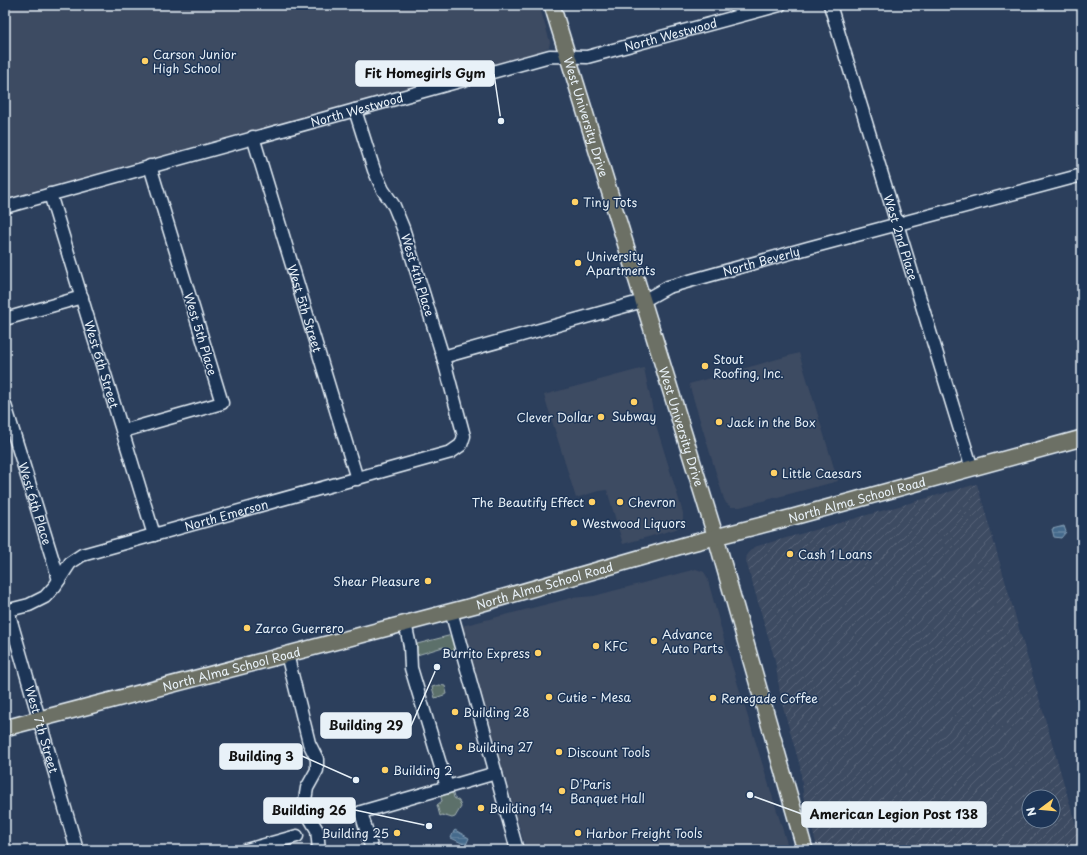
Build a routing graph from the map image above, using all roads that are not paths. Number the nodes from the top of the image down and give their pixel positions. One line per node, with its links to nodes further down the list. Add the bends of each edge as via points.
1 (552, 5): 4 (main road, West University Drive)
2 (780, 5): 4 (street, North Westwood, via 587,57)
3 (830, 5): 11 (street, West 2nd Place)
4 (568, 56): 5 (street, North Westwood, via 550,56); 13 (main road, West University Drive)
5 (355, 110): 6 (street, North Westwood); 15 (street, West 4th Place, via 374,170 403,228)
6 (254, 137): 7 (street, North Westwood); 21 (street, West 5th Street)
7 (150, 166): 9 (street, North Westwood); 17 (street, West 5th Place, via 222,403)
8 (1082, 175): 11 (street, North Beverly)
9 (50, 194): 10 (street, North Westwood); 12 (street, West 6th Street)
10 (5, 207)
11 (897, 224): 13 (street, North Beverly, via 668,287); 20 (street, West 2nd Place)
12 (82, 297): 14 (street); 17 (street, West 6th Street)
13 (643, 301): 15 (street, North Beverly); 23 (main road, West University Drive)
14 (5, 319)
15 (443, 357): 19 (street, West 4th Place, via 464,436)
16 (5, 405): 24 (street, West 6th Place)
17 (122, 431): 22 (street, West 6th Street)
18 (1082, 438): 20 (main road, North Alma School Road)
19 (461, 445): 21 (street, North Emerson, via 451,452)
20 (972, 469): 23 (main road, North Alma School Road)
21 (357, 479): 22 (street, North Emerson)
22 (154, 535): 24 (street, North Emerson, via 82,555 70,563)
23 (716, 538): 26 (main road, North Alma School Road); 39 (main road, West University Drive)
24 (59, 580): 25 (street, North Emerson, via 45,597 29,605)
25 (6, 611): 29 (street, West 7th Street)
26 (451, 611): 27 (main road, North Alma School Road); 31 (street)
27 (405, 623): 28 (main road, North Alma School Road); 32 (street, via 411,668)
28 (287, 654): 29 (main road, North Alma School Road); 36 (street, via 309,743 317,758 317,770 307,788 305,800 308,815 317,830)
29 (39, 719): 30 (main road, North Alma School Road); 34 (street, West 7th Street)
30 (5, 728)
31 (496, 773): 32 (street); 38 (street)
32 (447, 787): 37 (street, via 361,812)
33 (297, 836): 35 (street)
34 (77, 850)
35 (246, 850)
36 (319, 850)
37 (372, 850)
38 (517, 850)
39 (805, 850)

